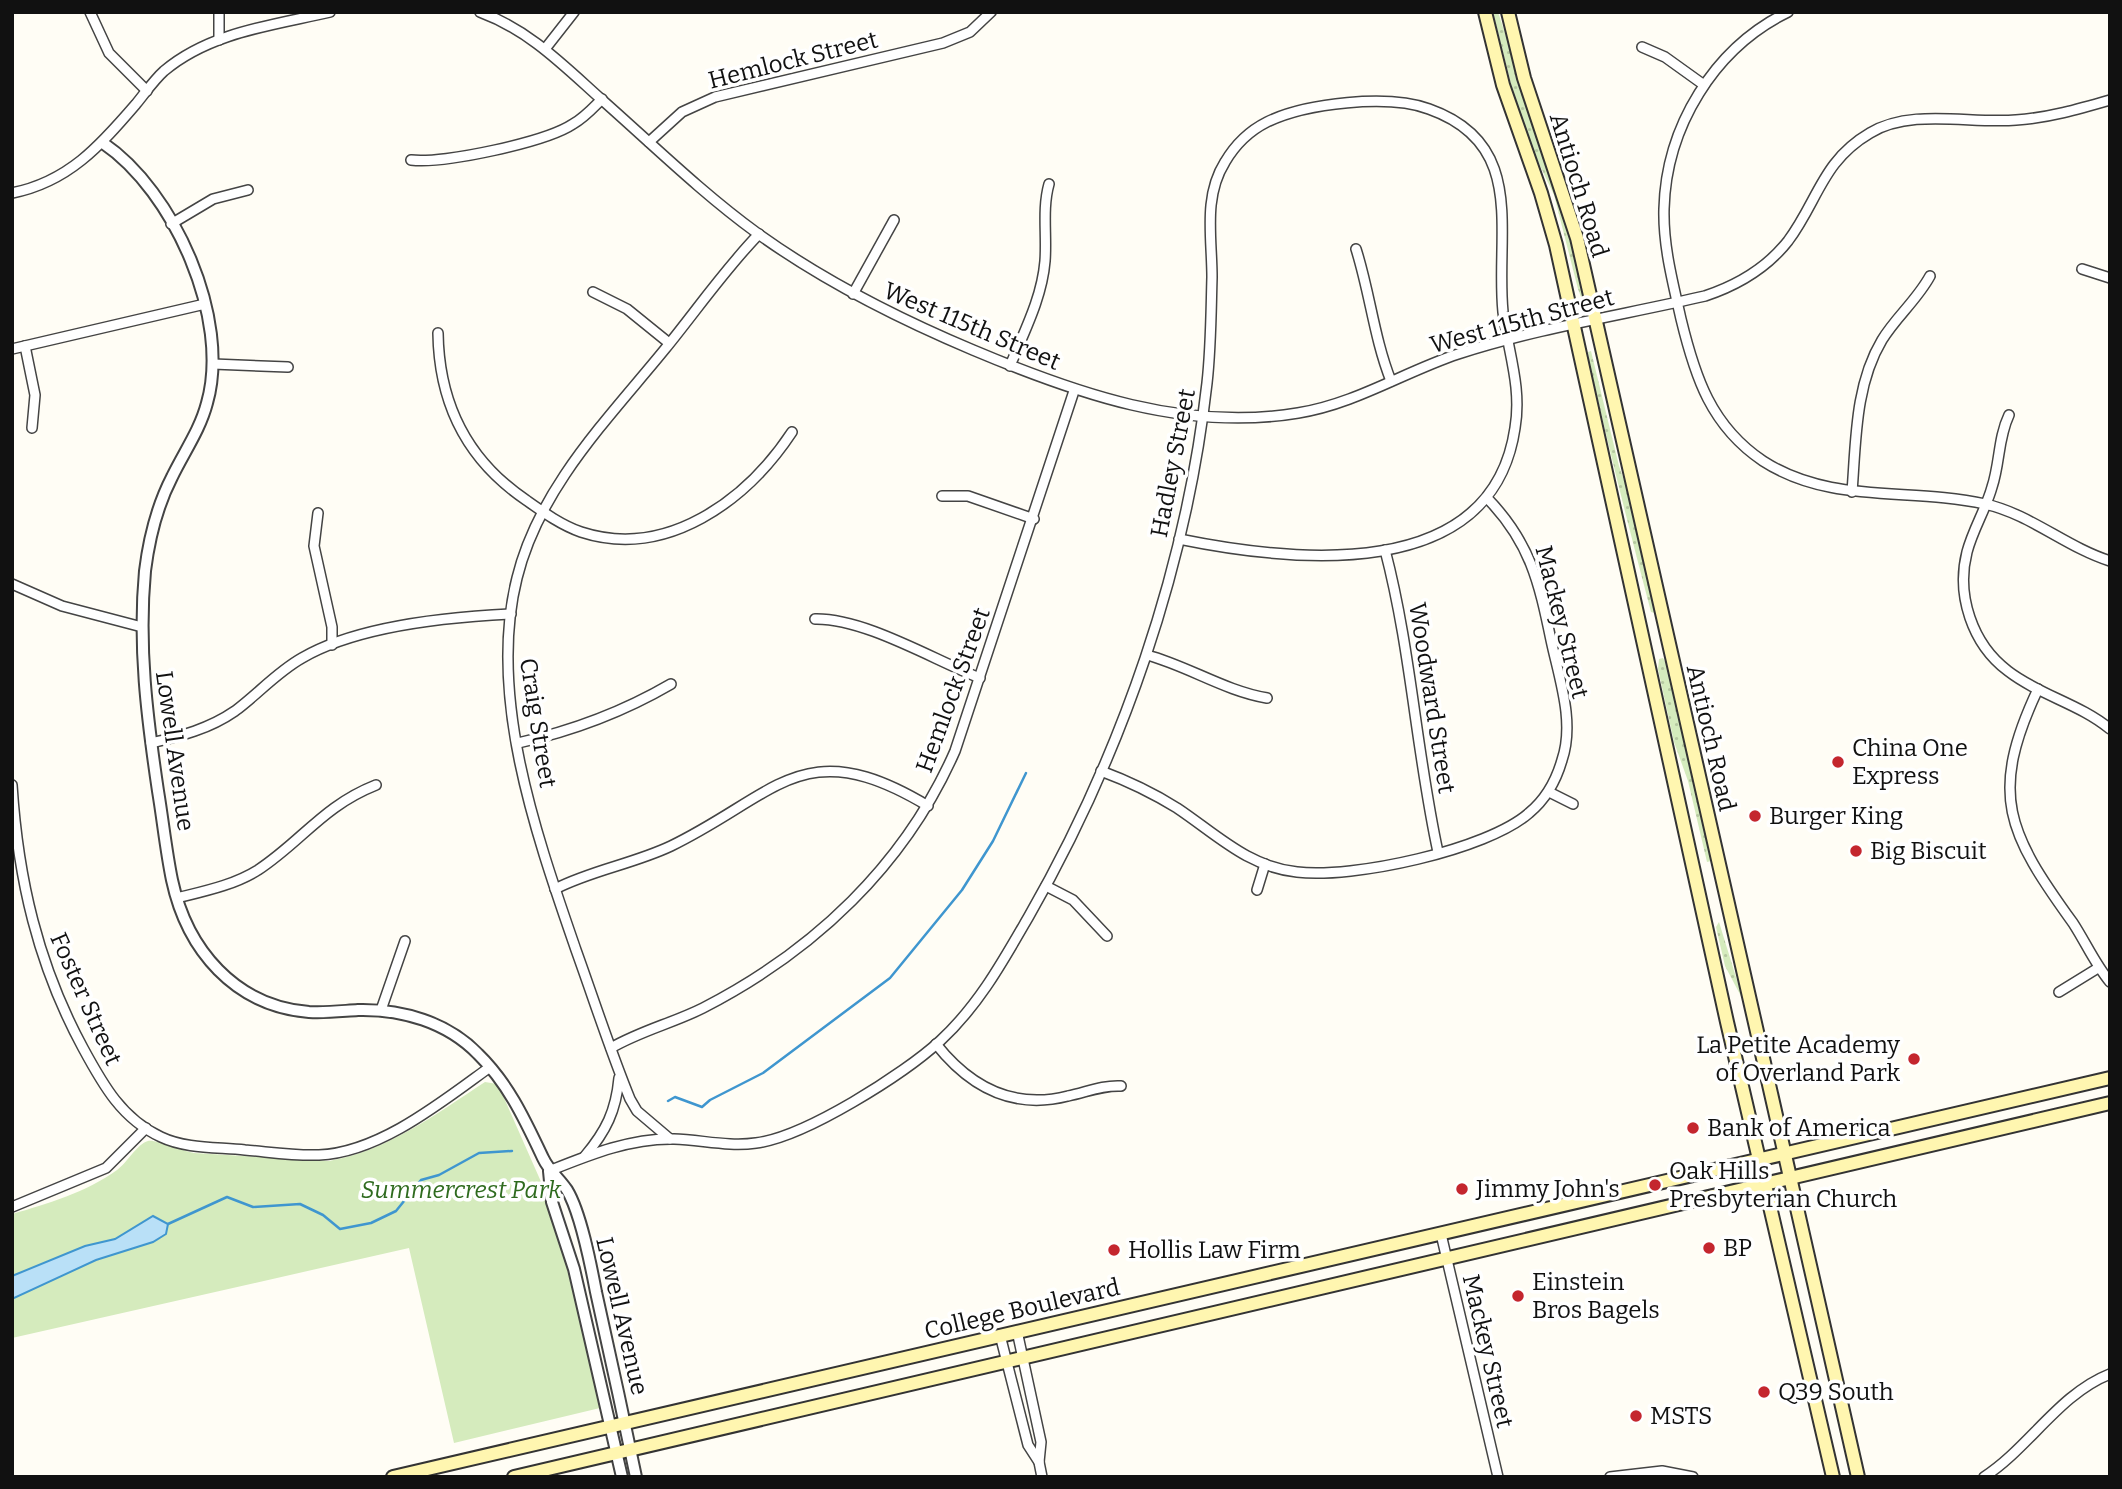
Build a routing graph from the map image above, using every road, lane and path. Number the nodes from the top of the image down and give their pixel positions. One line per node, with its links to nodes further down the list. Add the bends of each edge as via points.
1 (89, 12): 14 (street, via 109,53)
2 (219, 12): 10 (street)
3 (330, 12): 10 (street)
4 (480, 12): 12 (street, West 115th Street, via 518,29)
5 (574, 12): 12 (street)
6 (991, 12): 17 (street, Hemlock Street, via 970,32 943,43 708,100 682,112)
7 (1485, 12): 35 (main road, Antioch Road, via 1511,112 1549,218)
8 (1508, 12): 34 (main road, Antioch Road, via 1524,78 1577,238)
9 (1788, 12): 13 (street, via 1733,50)
10 (219, 40): 14 (street, via 164,71)
11 (1642, 47): 13 (street)
12 (545, 48): 15 (street, West 115th Street)
13 (1704, 85): 32 (street, via 1682,126 1666,180 1665,238)
14 (146, 91): 18 (street)
15 (602, 99): 17 (street, West 115th Street); 19 (street, via 574,124 547,136 439,161)
16 (2110, 100): 32 (street, West 115th Street, via 2042,117 1909,120 1873,131 1830,166 1788,241 1763,267 1728,289)
17 (649, 142): 25 (street, West 115th Street)
18 (103, 143): 22 (street, via 53,180); 24 (street, Lowell Avenue, via 132,169)
19 (411, 160)
20 (1049, 184): 42 (street, via 1040,288)
21 (248, 190): 24 (street, via 213,199)
22 (12, 193)
23 (894, 220): 31 (street, West 115th Street)
24 (171, 224): 33 (street, Lowell Avenue, via 192,264)
25 (759, 234): 31 (street, West 115th Street); 38 (street, Craig Street)
26 (1356, 249): 44 (street, via 1377,342)
27 (2082, 269): 29 (street)
28 (1930, 276): 50 (street, via 1872,360 1861,395)
29 (2110, 278)
30 (593, 292): 38 (street, via 627,309)
31 (853, 294): 42 (street, West 115th Street)
32 (1678, 303): 34 (street, West 115th Street); 50 (street, via 1703,395 1731,435 1766,463 1791,475)
33 (205, 304): 39 (street); 41 (street, Lowell Avenue)
34 (1595, 320): 35 (street, West 115th Street); 100 (main road, Antioch Road)
35 (1573, 325): 37 (street, West 115th Street); 102 (main road, Antioch Road)
36 (438, 333): 54 (street, via 442,384 459,429 488,469)
37 (1509, 341): 44 (street, West 115th Street, via 1455,355); 47 (street, Hadley Street, via 1503,303 1503,195 1494,167 1478,142 1455,121 1426,107 1393,102 1343,104 1287,115 1266,122 1236,146 1216,178 1211,204 1211,332); 52 (street, via 1517,387 1516,424 1504,469)
38 (669, 343): 54 (street, Craig Street, via 562,477)
39 (25, 346): 40 (street); 48 (street, via 35,395)
40 (12, 349)
41 (213, 364): 43 (street); 63 (street, Lowell Avenue, via 198,430 171,478 150,539)
42 (1010, 366): 45 (street, West 115th Street)
43 (288, 367)
44 (1391, 381): 47 (street, West 115th Street, via 1297,414)
45 (1074, 391): 47 (street, West 115th Street, via 1147,409); 56 (street, Hemlock Street)
46 (2009, 415): 53 (street)
47 (1203, 416): 57 (street, Hadley Street)
48 (32, 428)
49 (792, 432): 54 (street, via 768,464 733,497 674,532 641,539 599,537 571,528)
50 (1852, 492): 53 (street, via 1950,497)
51 (942, 496): 56 (street, via 968,496)
52 (1487, 498): 58 (street, via 1460,523 1441,533); 76 (street, Mackey Street, via 1524,545 1549,630 1567,726 1563,760)
53 (1986, 504): 59 (street); 68 (street, via 1966,554 1963,575 1968,613 1994,659)
54 (543, 511): 61 (street, Craig Street, via 525,550)
55 (318, 513): 64 (street, via 314,546)
56 (1034, 519): 66 (street, Hemlock Street)
57 (1179, 539): 58 (street, via 1239,551 1312,556); 65 (street, Hadley Street)
58 (1385, 550): 79 (street, Woodward Street, via 1405,631 1418,748)
59 (2110, 561)
60 (12, 584): 63 (street, via 62,606)
61 (510, 614): 64 (street, via 439,619); 72 (street, Craig Street, via 507,664)
62 (815, 619): 66 (street, via 863,626)
63 (142, 627): 71 (street, Lowell Avenue)
64 (332, 645): 71 (street, via 286,668 218,722)
65 (1147, 655): 69 (street, via 1236,691); 73 (street, Hadley Street)
66 (980, 678): 78 (street, Hemlock Street, via 955,751)
67 (671, 684): 72 (street, via 577,727)
68 (2038, 688): 70 (street); 87 (street, via 2012,757 2016,831 2037,873 2084,939)
69 (1267, 698)
70 (2110, 729)
71 (150, 743): 84 (street, Lowell Avenue)
72 (518, 743): 82 (street, Craig Street)
73 (1101, 771): 80 (street, via 1150,792 1233,850); 81 (street, Hadley Street)
74 (12, 785): 98 (street, Foster Street, via 25,895 52,983 109,1094 131,1119)
75 (376, 785): 84 (street, via 331,808 258,869 214,889)
76 (1549, 792): 77 (street); 79 (street, via 1516,823)
77 (1573, 804)
78 (928, 806): 82 (street, via 869,776 809,773 774,785 662,850); 92 (street, Hemlock Street, via 871,882 798,949 701,1009)
79 (1438, 852): 80 (street, via 1333,873 1292,872)
80 (1265, 864): 83 (street)
81 (1046, 886): 85 (street, via 1073,900); 91 (street, Hadley Street, via 986,988)
82 (555, 889): 92 (street, Craig Street)
83 (1257, 890)
84 (177, 898): 90 (street, Lowell Avenue, via 186,926 203,954 253,996 302,1011)
85 (1107, 936)
86 (405, 941): 90 (street)
87 (2098, 968): 88 (street); 89 (street)
88 (2110, 982)
89 (2059, 992)
90 (381, 1010): 93 (street, Lowell Avenue, via 435,1024 466,1042)
91 (936, 1044): 96 (street, via 971,1080 1005,1097 1047,1100); 99 (street, Hadley Street, via 870,1091 772,1140 730,1144)
92 (611, 1048): 94 (street, Craig Street)
93 (491, 1067): 98 (street, Foster Street, via 433,1109 371,1142 331,1154 183,1144); 103 (street, Lowell Avenue)
94 (620, 1073): 99 (street, Craig Street, via 637,1111); 101 (street, Craig Street, via 613,1115)
95 (2110, 1078): 100 (main road, College Boulevard)
96 (1121, 1086)
97 (2110, 1103): 104 (main road, College Boulevard)
98 (146, 1128): 106 (street, via 106,1168)
99 (670, 1139): 101 (street, Hadley Street, via 619,1146)
100 (1785, 1153): 102 (main road, College Boulevard); 104 (main road, Antioch Road)
101 (584, 1157): 103 (street, Hadley Street)
102 (1759, 1159): 105 (main road, Antioch Road); 107 (main road, College Boulevard)
103 (549, 1171): 114 (street, Lowell Avenue, via 567,1191 580,1230); 115 (street, Lowell Avenue, via 552,1202 574,1269)
104 (1791, 1178): 105 (main road, College Boulevard); 128 (main road, Antioch Road)
105 (1765, 1185): 108 (main road, College Boulevard); 127 (main road, Antioch Road)
106 (12, 1207)
107 (1441, 1234): 108 (street, Mackey Street); 109 (main road, College Boulevard)
108 (1447, 1259): 111 (main road, College Boulevard); 124 (street, Mackey Street)
109 (1017, 1331): 110 (main road, College Boulevard); 111 (street)
110 (1000, 1335): 112 (street); 114 (main road, College Boulevard)
111 (1023, 1357): 112 (main road, College Boulevard); 118 (street, via 1041,1442)
112 (1005, 1362): 116 (main road, College Boulevard); 118 (street, via 1028,1445)
113 (2110, 1374): 129 (street, via 2078,1392 2017,1452)
114 (625, 1424): 115 (main road, College Boulevard); 116 (street, Lowell Avenue)
115 (611, 1428): 117 (street, Lowell Avenue); 119 (main road, College Boulevard)
116 (630, 1450): 117 (main road, College Boulevard); 122 (street, Lowell Avenue)
117 (617, 1453): 120 (main road, College Boulevard); 121 (street, Lowell Avenue)
118 (1039, 1462): 123 (street)
119 (393, 1477)
120 (514, 1477)
121 (622, 1477)
122 (636, 1477)
123 (1042, 1477)
124 (1497, 1477)
125 (1610, 1477): 126 (street, via 1662,1471)
126 (1693, 1477)
127 (1833, 1477)
128 (1858, 1477)
129 (1984, 1477)

